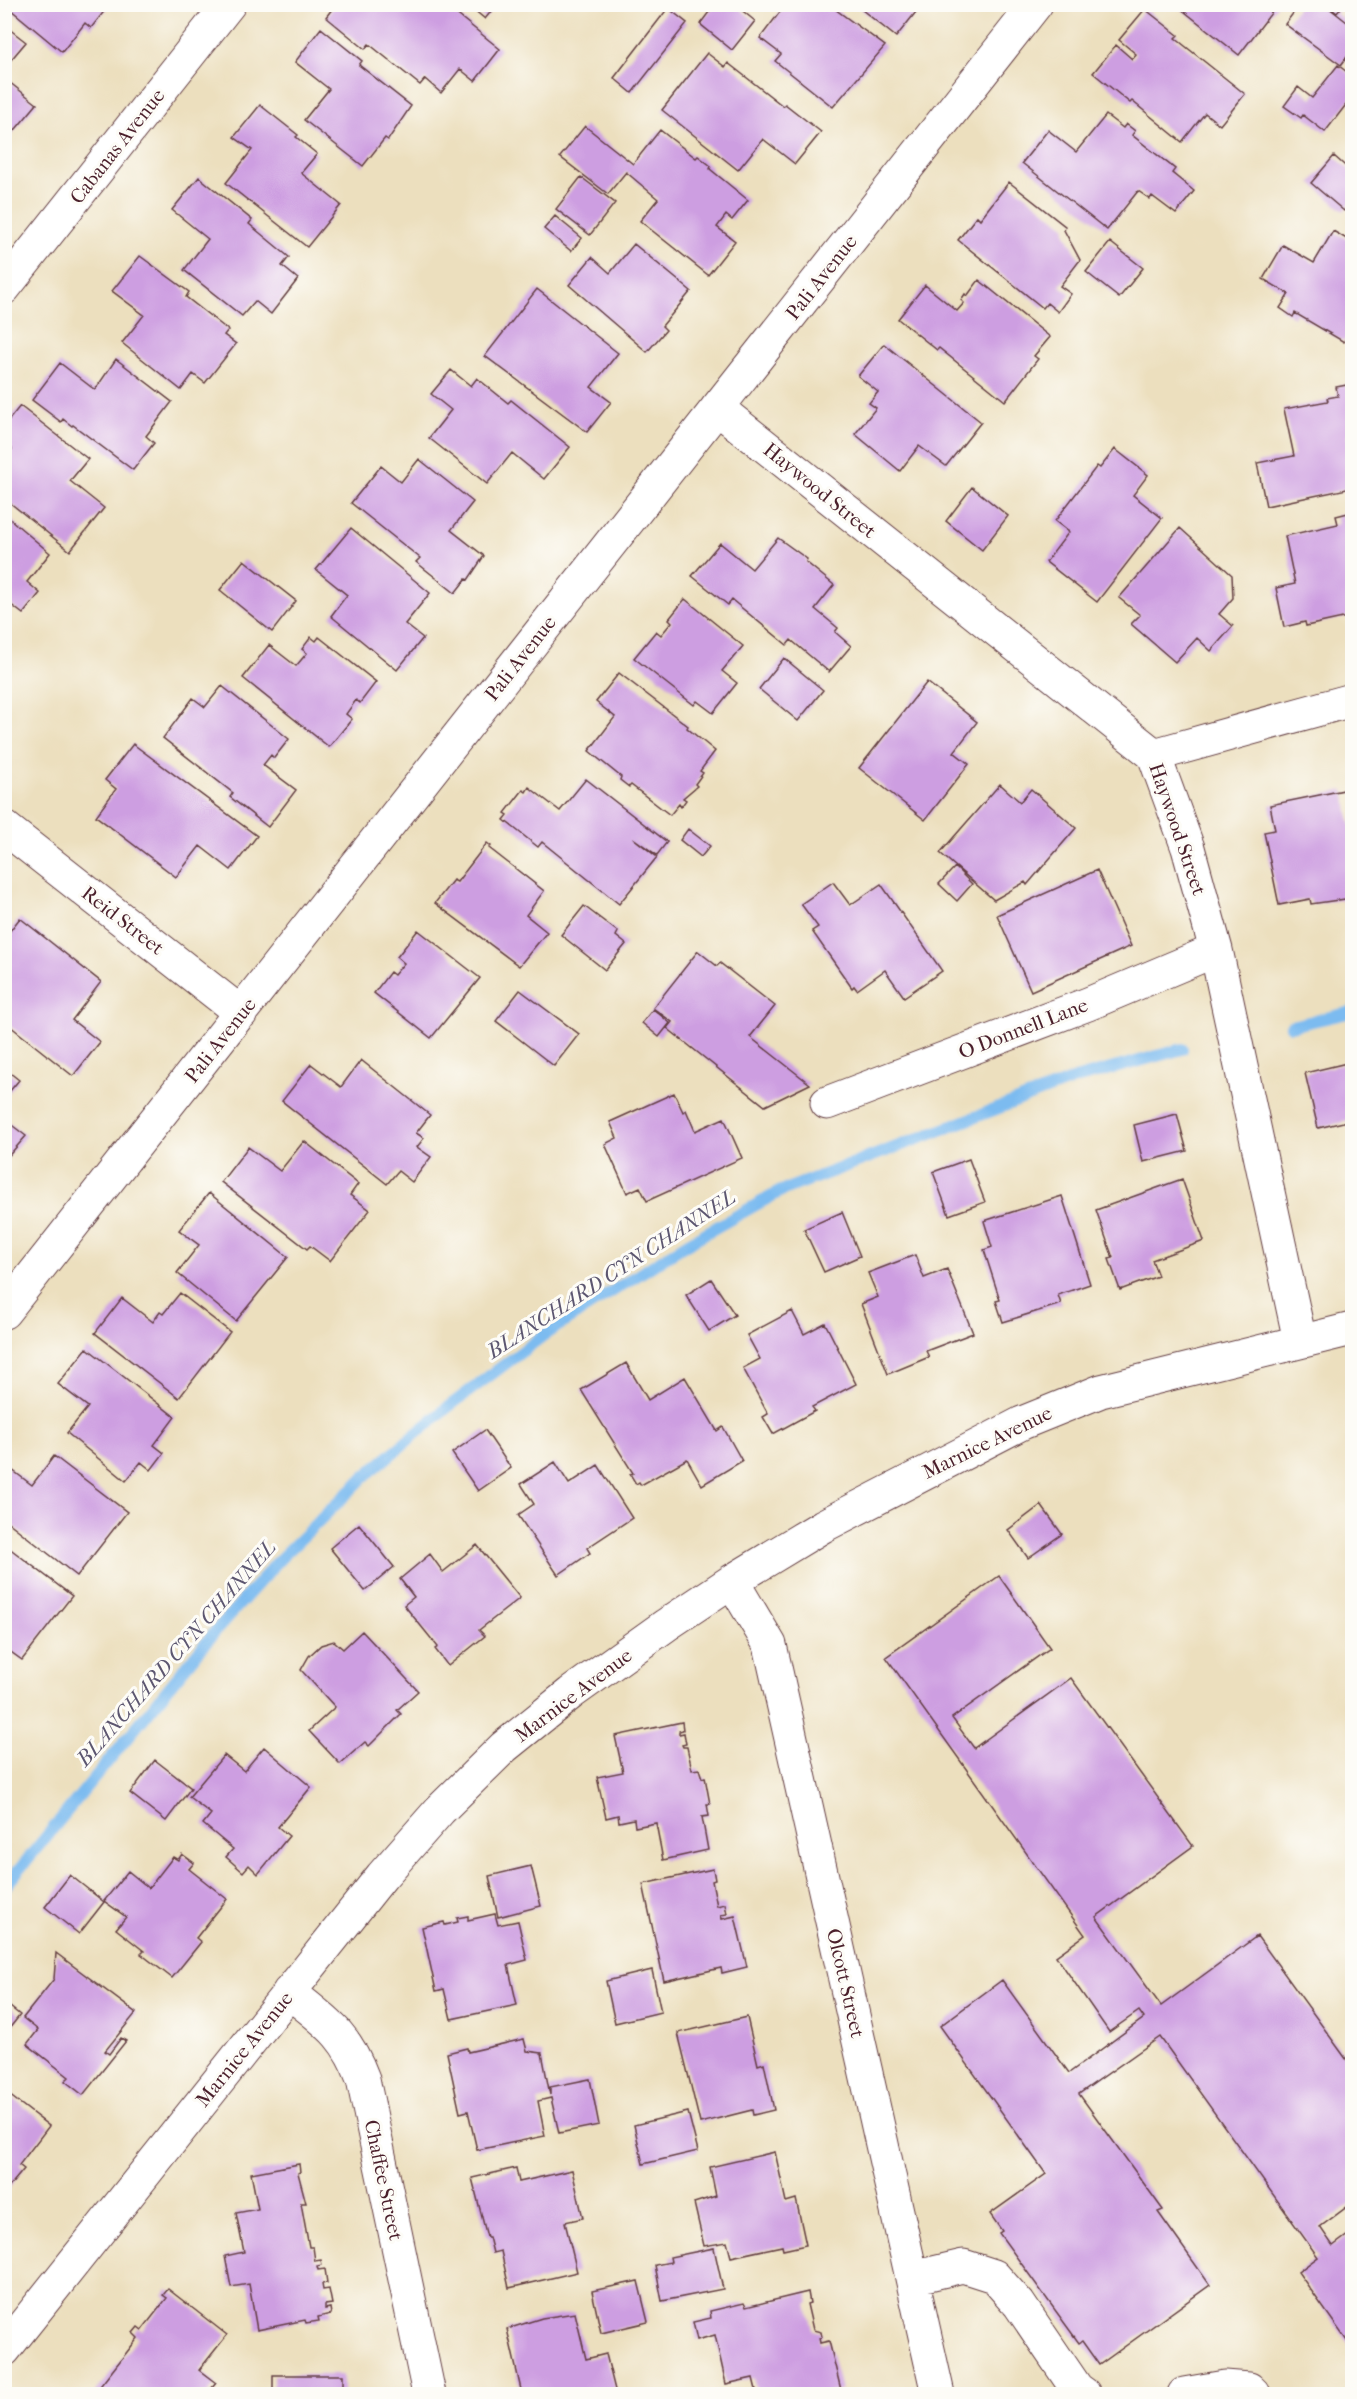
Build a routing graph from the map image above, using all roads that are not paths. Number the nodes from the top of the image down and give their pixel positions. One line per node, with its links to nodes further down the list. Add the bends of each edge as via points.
1 (229, 4): 3 (street, Cabanas Avenue)
2 (1036, 4): 4 (street, Pali Avenue)
3 (4, 288)
4 (717, 408): 6 (street, Haywood Street); 9 (street, Pali Avenue)
5 (1353, 700): 6 (street)
6 (1154, 755): 8 (street, Haywood Street, via 1188,848)
7 (4, 827): 9 (street, Reid Street)
8 (1216, 950): 10 (street, O Donnell Lane, via 1088,1004); 13 (street, Haywood Street)
9 (241, 1013): 11 (street, Pali Avenue)
10 (827, 1102)
11 (4, 1312)
12 (1353, 1329): 13 (street, Marnice Avenue)
13 (1300, 1341): 14 (street, Marnice Avenue, via 1101,1391 1022,1423 823,1526)
14 (732, 1581): 15 (street, Marnice Avenue, via 581,1687 504,1747 425,1826); 16 (street, Olcott Street, via 770,1646)
15 (289, 1992): 17 (street, Marnice Avenue); 18 (street, Chaffee Street, via 337,2031 354,2054 363,2079)
16 (912, 2278): 19 (street, Olcott Street); 20 (street, via 963,2266 994,2276)
17 (4, 2350)
18 (429, 2394)
19 (938, 2394)
20 (1084, 2394)
21 (1184, 2394): 22 (street, via 1225,2387 1249,2389)
22 (1254, 2394)

